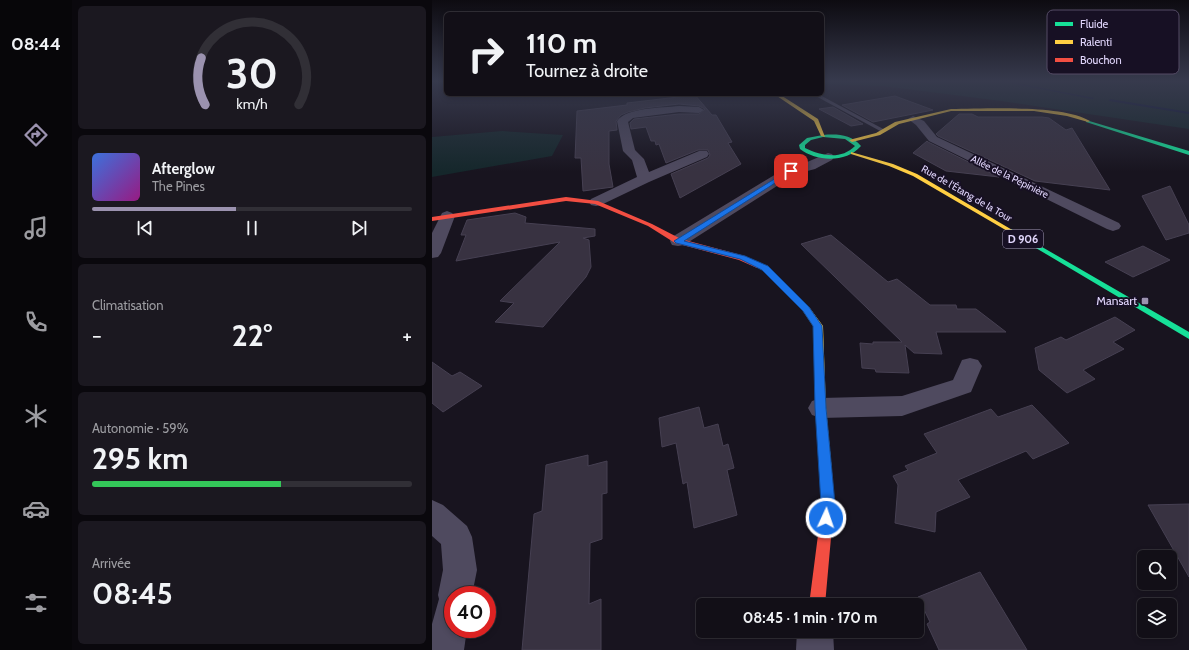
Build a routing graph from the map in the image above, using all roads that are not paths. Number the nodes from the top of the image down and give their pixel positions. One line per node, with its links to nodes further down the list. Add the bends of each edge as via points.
1 (659, 111): 16 (street, via 636,114 622,121 629,152 638,159)
2 (803, 111): 8 (street, via 816,120)
3 (847, 111): 7 (lane)
4 (945, 111): 6 (street)
5 (1053, 111): 12 (street)
6 (913, 119): 7 (street, via 897,123); 19 (street, Allée de la Pépinière, via 933,138)
7 (884, 131): 9 (street)
8 (824, 136): 9 (street, via 839,136); 10 (street, via 804,142 803,149)
9 (852, 140): 11 (street, via 858,146)
10 (807, 152): 14 (street); 15 (street)
11 (853, 153): 14 (street); 22 (street, Rue de l'Étang de la Tour / D 906, via 915,175)
12 (1189, 153)
13 (703, 154): 16 (street)
14 (828, 157): 15 (street, via 810,166)
15 (791, 171): 20 (street)
16 (644, 179): 17 (street)
17 (596, 202): 18 (street, via 566,199); 20 (street, via 650,225)
18 (440, 218): 21 (street)
19 (1113, 226)
20 (678, 241): 24 (street, via 742,258 765,268 806,309 818,326)
21 (432, 254)
22 (1189, 336)
23 (970, 366): 24 (street, via 962,386 902,406)
24 (821, 408): 27 (street, via 828,504)
25 (432, 515): 26 (street, via 456,537 460,570)
26 (457, 586)
27 (818, 598)
28 (447, 638): 30 (street)
29 (815, 638): 31 (street)
30 (445, 650)
31 (815, 650)

